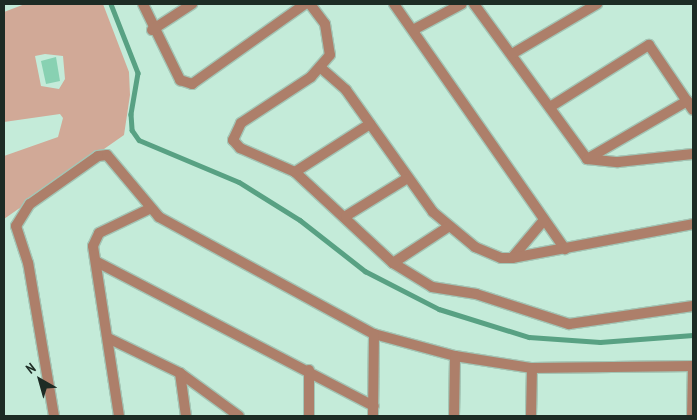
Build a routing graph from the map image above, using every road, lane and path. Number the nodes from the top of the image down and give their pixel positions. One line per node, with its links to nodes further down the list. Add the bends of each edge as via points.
1 (143, 4): 9 (street)
2 (192, 4): 9 (street)
3 (305, 4): 9 (street, via 192,84 180,80)
4 (310, 4): 12 (street, via 331,40 330,55)
5 (394, 4): 10 (street)
6 (462, 4): 10 (street)
7 (474, 4): 11 (street)
8 (597, 4): 11 (street)
9 (152, 30)
10 (413, 30): 22 (street)
11 (512, 54): 14 (street)
12 (321, 68): 15 (street, via 338,80); 18 (street, via 241,123 234,134 233,140 240,148)
13 (690, 106): 14 (street, via 649,45); 17 (street)
14 (550, 107): 17 (street)
15 (370, 124): 18 (street); 19 (street)
16 (693, 154): 17 (street, via 618,162)
17 (587, 159)
18 (295, 172): 21 (street)
19 (406, 179): 21 (street); 24 (street)
20 (149, 209): 27 (street, via 99,233 93,246); 30 (street); 38 (street, via 107,155 98,156 19,215 16,226 28,263)
21 (346, 216): 28 (street)
22 (544, 220): 25 (street); 26 (street)
23 (693, 224): 25 (street)
24 (448, 227): 26 (street, via 486,254); 28 (street)
25 (565, 249): 26 (street)
26 (512, 258)
27 (97, 262): 31 (street); 35 (street)
28 (392, 263): 29 (street, via 432,287 476,294 569,324)
29 (693, 306)
30 (374, 334): 32 (street); 37 (street)
31 (108, 338): 36 (street); 39 (street)
32 (455, 356): 34 (street); 43 (street)
33 (693, 366): 34 (street); 45 (street)
34 (532, 368): 44 (street)
35 (309, 370): 37 (street); 42 (street)
36 (180, 373): 40 (street); 41 (street)
37 (373, 411)
38 (54, 416)
39 (119, 416)
40 (186, 416)
41 (239, 416)
42 (309, 416)
43 (454, 416)
44 (532, 416)
45 (692, 416)

